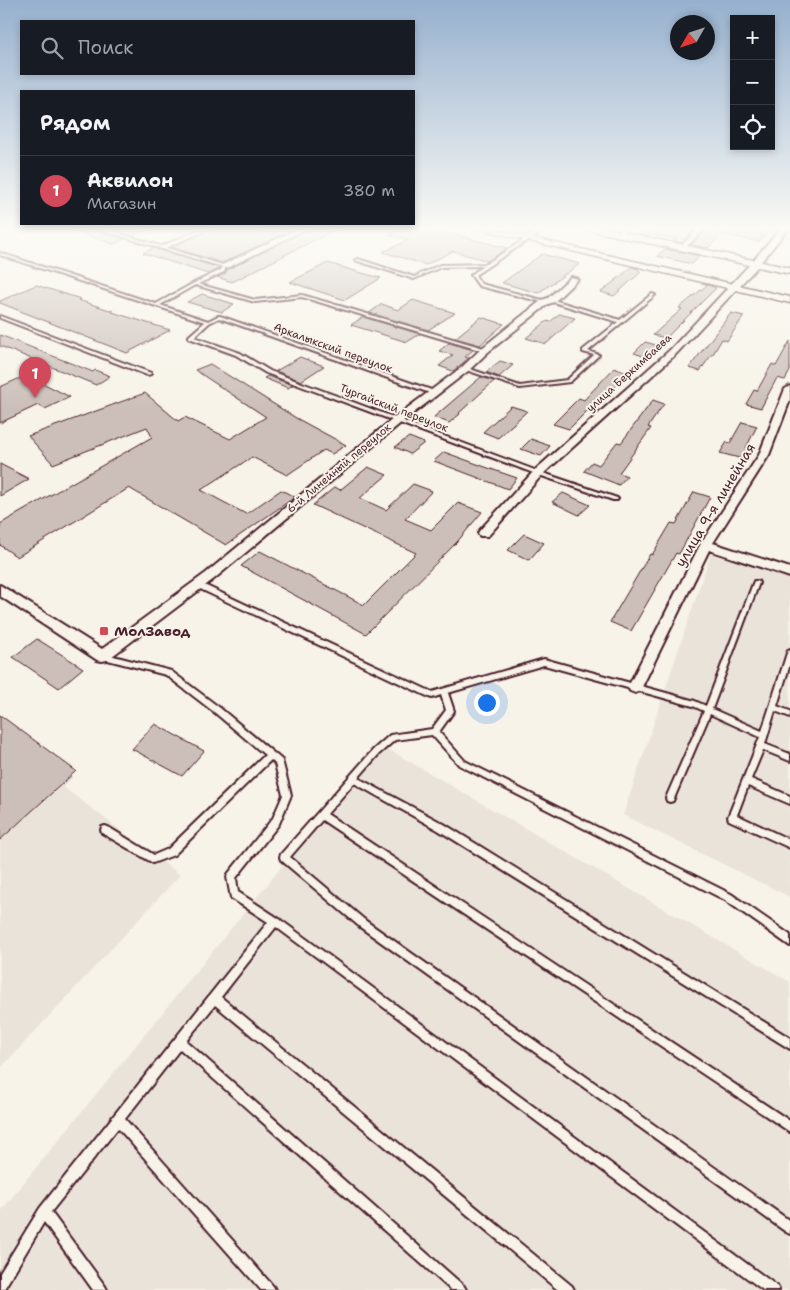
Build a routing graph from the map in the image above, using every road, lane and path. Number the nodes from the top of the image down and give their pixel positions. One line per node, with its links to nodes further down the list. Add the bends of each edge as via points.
1 (102, 287): 10 (lane, Аркалыкский переулок)
2 (189, 287): 10 (lane)
3 (206, 287): 14 (lane, via 255,301 302,296)
4 (489, 287): 9 (lane)
5 (564, 287): 9 (street, 6-й Линейный переулок)
6 (734, 287): 8 (street); 20 (street, улица Беркимбаева, via 673,352)
7 (652, 295): 12 (lane)
8 (790, 300)
9 (548, 301): 12 (lane); 14 (street, 6-й Линейный переулок)
10 (157, 305): 13 (lane, Аркалыкский переулок)
11 (0, 317): 16 (lane)
12 (620, 321): 15 (lane, via 585,351 597,355 568,381 520,387)
13 (208, 322): 18 (lane, Аркалыкский переулок, via 219,316); 19 (lane, Тургайский переулок, via 191,337 238,354 268,372)
14 (485, 350): 15 (street, 6-й Линейный переулок)
15 (465, 369): 18 (street, 6-й Линейный переулок)
16 (149, 374)
17 (790, 389): 23 (street, улица 9-я линейная, via 764,455)
18 (432, 392): 19 (street, 6-й Линейный переулок)
19 (398, 420): 20 (lane, Тургайский переулок); 26 (street, 6-й Линейный переулок)
20 (538, 473): 21 (lane, Тургайский переулок); 22 (street, улица Беркимбаева)
21 (615, 499)
22 (484, 533)
23 (706, 545): 24 (street); 31 (street, улица 9-я линейная)
24 (790, 573)
25 (756, 583): 34 (lane)
26 (198, 585): 29 (street, 6-й Линейный переулок); 32 (lane, via 432,695)
27 (0, 590): 29 (street)
28 (790, 653): 30 (lane)
29 (102, 656): 39 (lane, via 168,673)
30 (787, 674): 33 (lane)
31 (635, 687): 32 (lane, via 544,662); 34 (lane)
32 (444, 692): 36 (lane, via 450,711)
33 (772, 707): 35 (lane); 37 (lane)
34 (708, 710): 37 (lane); 43 (lane)
35 (790, 714)
36 (434, 732): 41 (lane, via 393,737); 49 (lane, via 462,763 728,898)
37 (764, 736): 38 (lane)
38 (760, 745): 40 (lane); 42 (lane)
39 (271, 755): 46 (lane, via 172,852 162,857 153,859); 48 (lane, via 279,762 287,795 276,820 231,877 234,895)
40 (790, 758)
41 (353, 779): 45 (lane); 52 (lane, via 441,827)
42 (746, 780): 44 (lane); 47 (lane, via 732,817)
43 (670, 798)
44 (790, 800)
45 (321, 814): 54 (lane); 56 (lane, via 284,857 363,924)
46 (105, 830)
47 (790, 844)
48 (275, 921): 50 (lane); 62 (lane)
49 (790, 940)
50 (214, 998): 51 (lane); 61 (lane)
51 (180, 1041): 53 (lane); 60 (lane)
52 (790, 1044)
53 (117, 1119): 55 (lane); 59 (lane)
54 (790, 1128)
55 (44, 1212): 57 (lane); 58 (lane)
56 (790, 1228)
57 (0, 1285)
58 (101, 1290)
59 (270, 1290)
60 (460, 1290)
61 (568, 1290)
62 (773, 1290)

